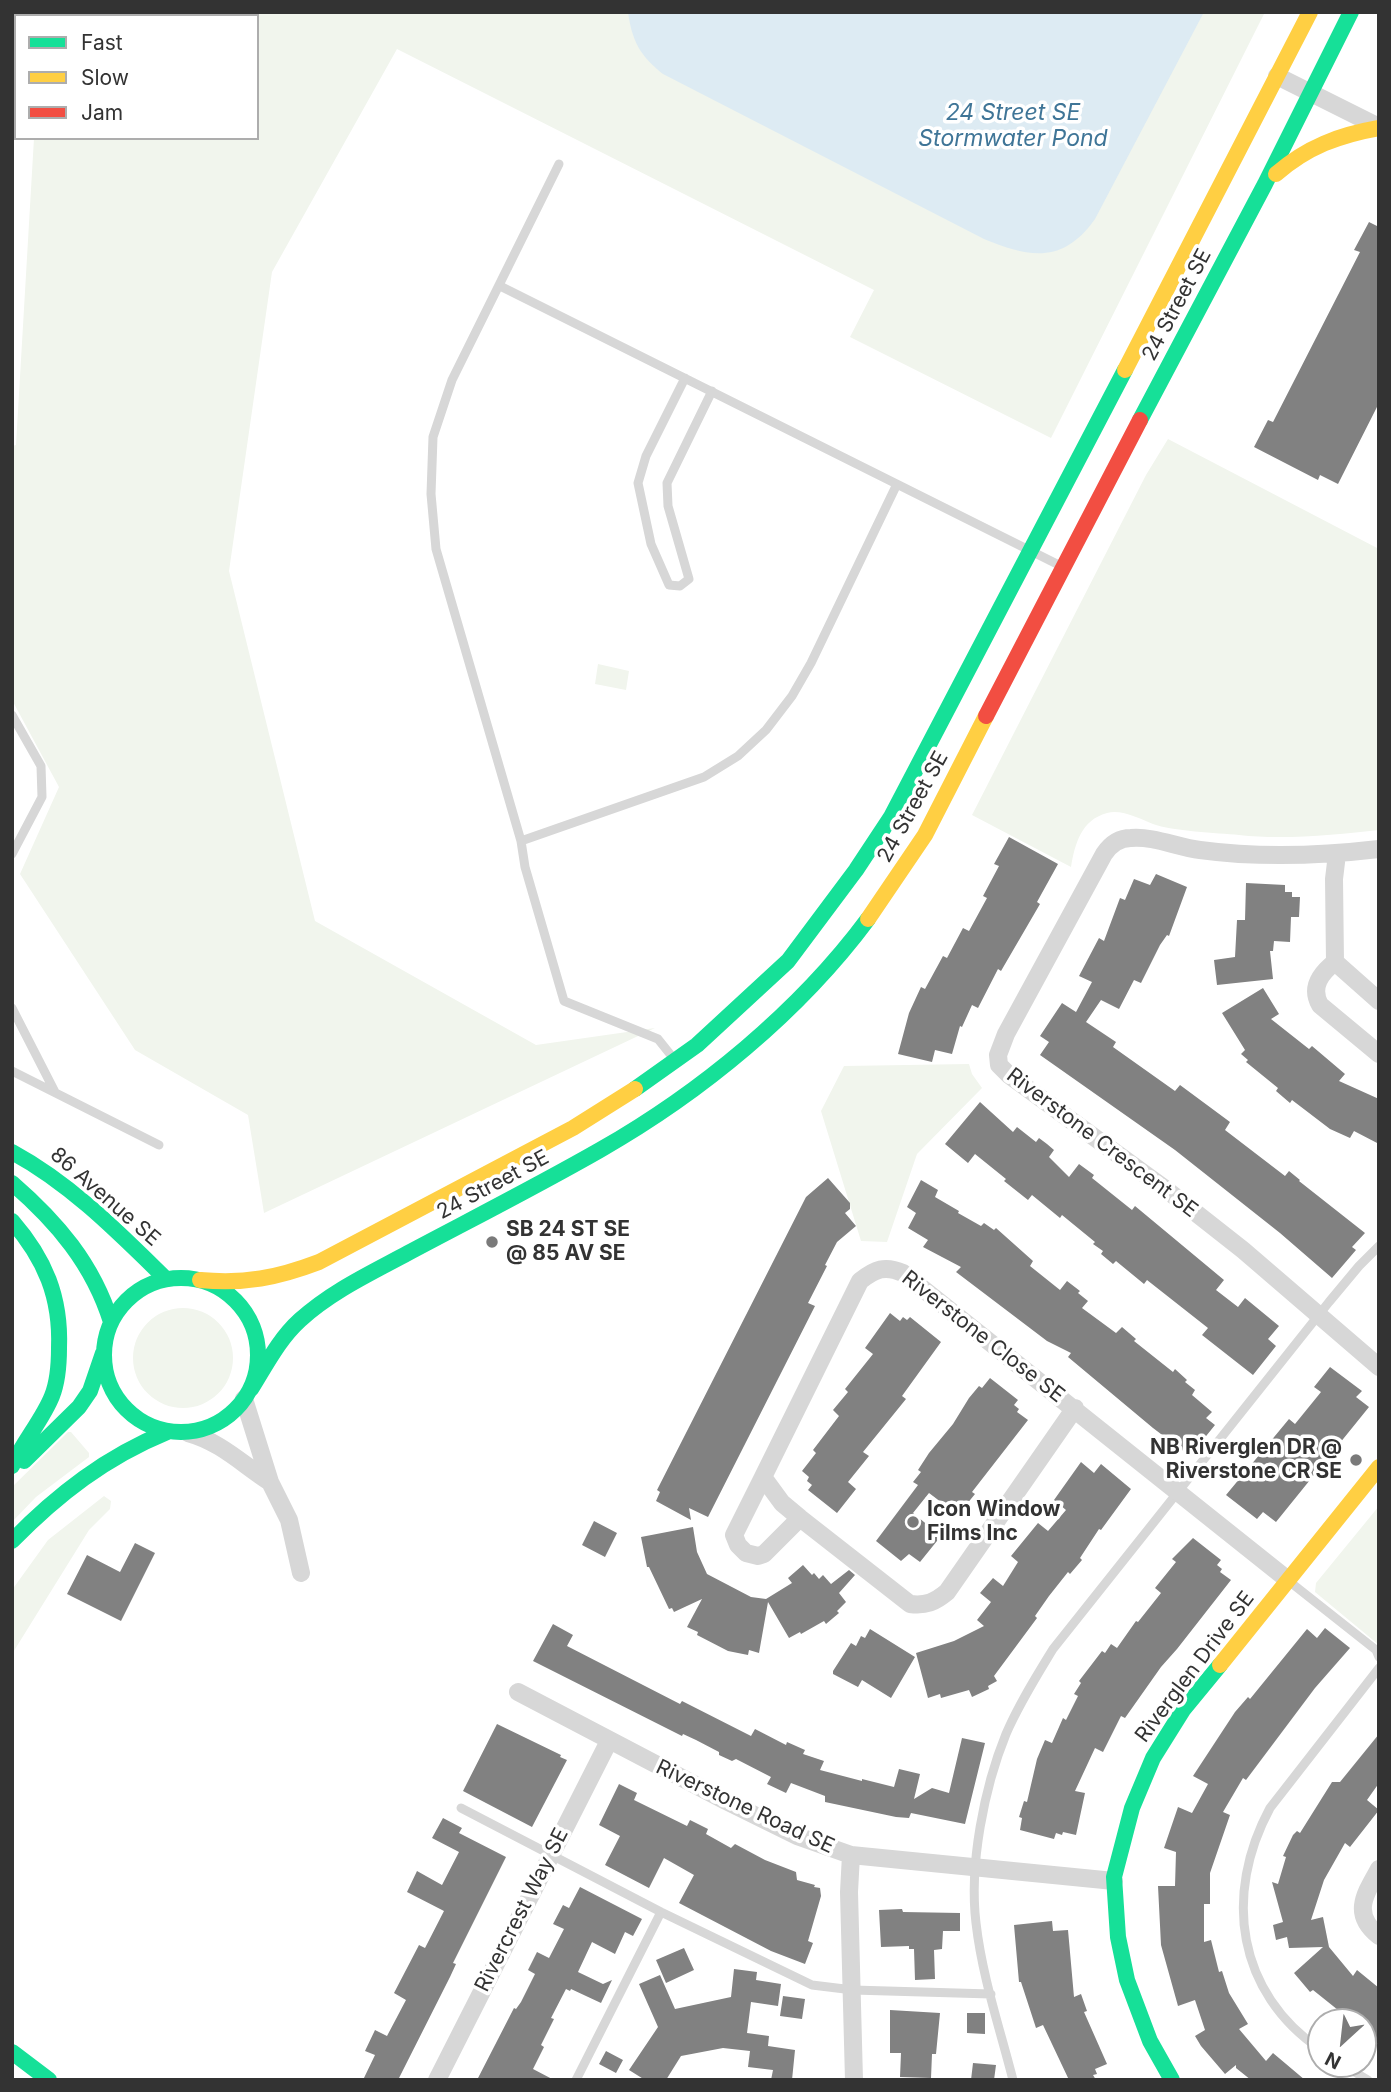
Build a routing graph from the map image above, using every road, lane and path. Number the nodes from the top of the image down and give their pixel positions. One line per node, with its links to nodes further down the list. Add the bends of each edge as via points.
1 (1310, 12): 3 (main road, 24 Street SE)
2 (1352, 12): 4 (main road, 24 Street SE)
3 (1277, 76): 4 (street); 12 (main road, 24 Street SE)
4 (1311, 93): 5 (street); 7 (main road, 24 Street SE)
5 (1379, 128): 7 (main road, via 1321,141 1296,155)
6 (559, 164): 8 (lane)
7 (1265, 184): 13 (main road, 24 Street SE)
8 (500, 286): 9 (lane); 15 (lane, via 452,380 433,437 431,494 436,549)
9 (685, 378): 10 (lane); 10 (lane, via 646,456 638,483 651,544 669,585 680,586 689,579 668,506 667,483)
10 (712, 391): 11 (lane)
11 (897, 484): 12 (lane); 15 (lane, via 811,663 792,696 757,738 704,777)
12 (1032, 550): 13 (lane); 23 (main road, 24 Street SE, via 891,817 856,870 789,961)
13 (1063, 566): 37 (main road, 24 Street SE, via 925,835 846,949 803,994 752,1044 643,1125 340,1290 281,1341)
14 (12, 715): 17 (lane, via 41,766 42,797)
15 (521, 841): 23 (lane, via 564,1001 658,1040)
16 (1379, 849): 18 (street, Riverstone Crescent SE)
17 (12, 854)
18 (1337, 854): 19 (street); 33 (street, Riverstone Crescent SE, via 1254,856 1140,838 1119,840 1104,854 998,1055 999,1065 1009,1075 1168,1191)
19 (1335, 962): 20 (street); 22 (street, via 1317,982 1316,997)
20 (1379, 1001)
21 (12, 1008): 25 (lane)
22 (1379, 1054)
23 (676, 1061): 32 (main road, 24 Street SE, via 573,1128 319,1262 253,1283)
24 (12, 1071): 25 (lane)
25 (55, 1092): 26 (lane)
26 (159, 1145)
27 (12, 1152): 31 (main road, 86 Avenue SE, via 30,1160 73,1194)
28 (12, 1183): 34 (main road, via 56,1223 99,1286)
29 (12, 1221): 41 (main road, via 51,1277 61,1335 55,1387)
30 (1379, 1247): 33 (lane)
31 (166, 1279): 32 (main road); 34 (main road, via 133,1294)
32 (200, 1280): 37 (main road, via 235,1299 253,1324 258,1366)
33 (1319, 1315): 36 (street, Riverstone Crescent SE); 46 (lane)
34 (111, 1322): 35 (main road)
35 (103, 1351): 39 (main road, via 106,1377 117,1399 138,1420); 43 (main road, via 90,1391 79,1407)
36 (1379, 1367)
37 (248, 1394): 40 (main road, via 222,1422); 45 (street)
38 (1075, 1409): 44 (street, Riverstone Close SE, via 903,1273 882,1268 860,1281); 46 (street, Riverstone Close SE); 47 (street, Riverstone Close SE, via 937,1601 910,1604)
39 (167, 1432): 40 (main road); 48 (main road, via 120,1451 70,1486)
40 (188, 1433): 45 (street, via 223,1447)
41 (12, 1466)
42 (1379, 1467): 50 (main road, Riverglen Drive SE)
43 (12, 1472)
44 (763, 1477): 47 (street, Riverstone Close SE); 47 (street, Riverstone Close SE, via 737,1525 738,1545 751,1555 764,1554)
45 (270, 1482): 49 (street, via 289,1520)
46 (1179, 1493): 50 (street, Riverstone Close SE); 58 (lane, via 1053,1649 1025,1696 997,1761 976,1850)
47 (800, 1518)
48 (12, 1541)
49 (301, 1573)
50 (1288, 1580): 51 (lane); 60 (main road, Riverglen Drive SE, via 1163,1737 1135,1795)
51 (1379, 1657)
52 (1379, 1668): 65 (lane, via 1269,1808 1247,1861 1243,1900 1250,1955 1282,2017)
53 (518, 1692): 54 (street, Riverstone Road SE)
54 (608, 1741): 56 (street, Rivercrest Way SE); 57 (street, Riverstone Road SE, via 797,1836)
55 (461, 1808): 56 (lane)
56 (551, 1853): 61 (lane); 68 (street, Rivercrest Way SE)
57 (851, 1855): 58 (street, Riverstone Road SE); 63 (street)
58 (976, 1869): 60 (street, Riverstone Road SE); 64 (lane, via 976,1924)
59 (1379, 1869): 62 (street, via 1362,1906 1367,1924)
60 (1114, 1881): 72 (main road, Riverglen Drive SE, via 1122,1965 1130,1995)
61 (661, 1912): 63 (lane, via 812,1985); 69 (lane)
62 (1379, 1936)
63 (853, 1990): 64 (lane); 70 (street)
64 (991, 1994): 71 (lane)
65 (1307, 2040)
66 (14, 2053): 67 (main road)
67 (49, 2080)
68 (437, 2080)
69 (576, 2080)
70 (854, 2080)
71 (1013, 2080)
72 (1172, 2080)

